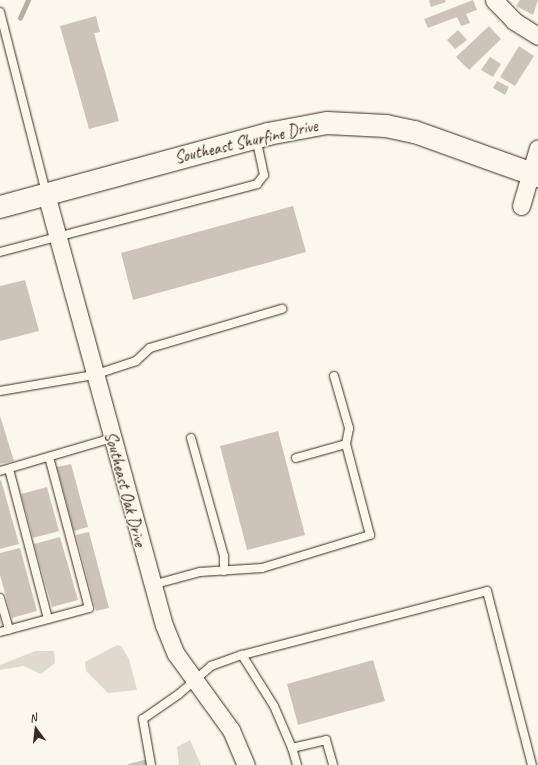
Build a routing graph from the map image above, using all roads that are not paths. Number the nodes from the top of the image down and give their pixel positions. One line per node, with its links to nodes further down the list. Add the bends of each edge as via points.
1 (494, 0): 3 (street, via 514,21)
2 (0, 12): 7 (lane)
3 (538, 36)
4 (256, 137): 6 (street, Southeast Shurfine Drive, via 327,124 386,126 415,132); 7 (street, Southeast Shurfine Drive); 10 (lane, via 264,175 257,184)
5 (538, 148): 6 (street)
6 (534, 174): 8 (street)
7 (46, 194): 9 (street, Southeast Shurfine Drive); 10 (street, Southeast Oak Drive)
8 (521, 206)
9 (0, 207)
10 (58, 237): 11 (lane); 13 (street, Southeast Oak Drive)
11 (0, 252)
12 (282, 309): 13 (lane, via 150,348 136,361)
13 (94, 374): 15 (lane); 16 (street, Southeast Oak Drive)
14 (334, 376): 18 (lane, via 349,428)
15 (0, 391)
16 (112, 438): 19 (lane); 24 (street, Southeast Oak Drive)
17 (191, 438): 23 (lane, via 224,556)
18 (346, 444): 20 (lane); 23 (lane, via 370,535 262,568)
19 (50, 457): 21 (lane); 26 (lane, via 89,608)
20 (296, 458)
21 (9, 469): 22 (lane); 26 (lane)
22 (0, 471)
23 (224, 572): 24 (lane, via 200,572)
24 (152, 585): 30 (street, Southeast Oak Drive, via 169,641)
25 (0, 598): 27 (lane)
26 (48, 619): 27 (lane)
27 (9, 630): 28 (lane)
28 (0, 632)
29 (242, 655): 30 (lane, via 211,666); 31 (lane, via 274,706); 36 (lane, via 487,591)
30 (195, 680): 32 (lane, via 143,719); 33 (street, Southeast Oak Drive, via 231,730)
31 (292, 748): 34 (lane); 35 (lane, via 326,740)
32 (151, 765)
33 (246, 765)
34 (297, 765)
35 (333, 765)
36 (532, 765)

